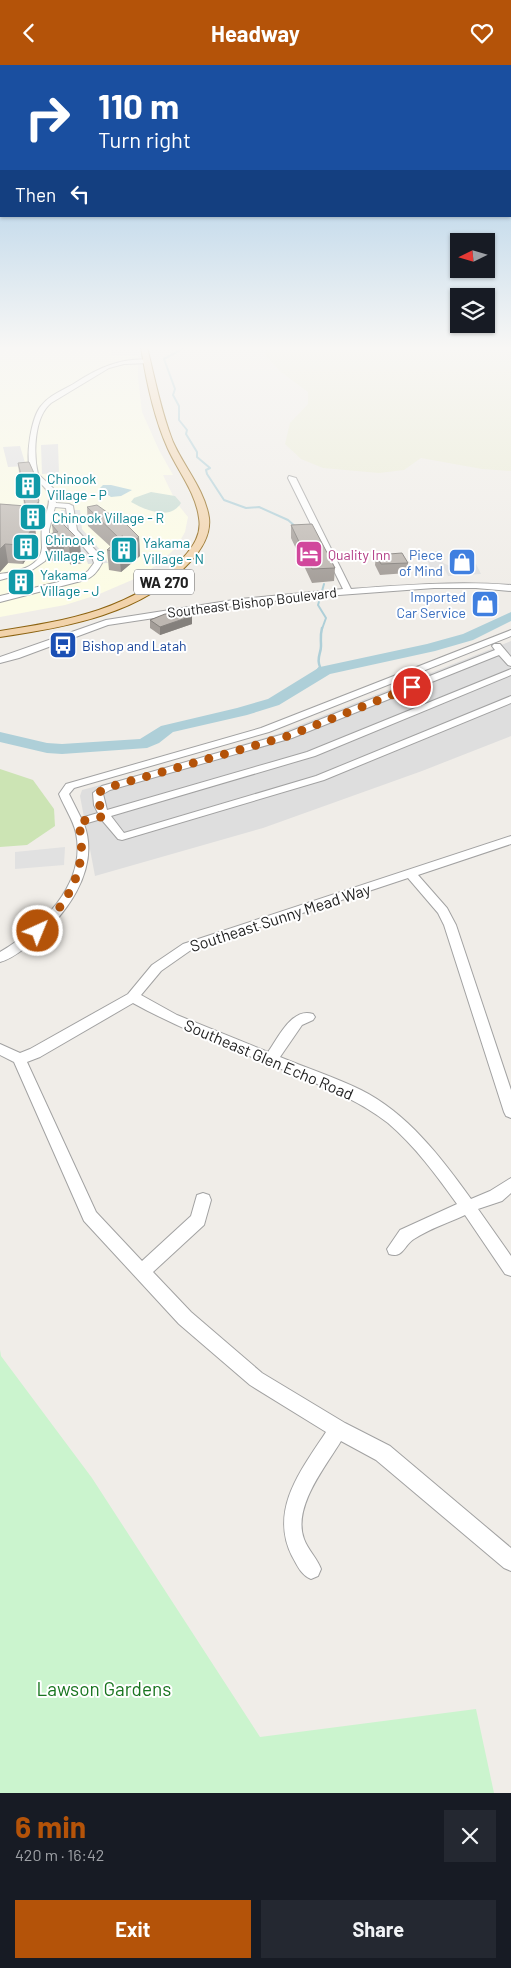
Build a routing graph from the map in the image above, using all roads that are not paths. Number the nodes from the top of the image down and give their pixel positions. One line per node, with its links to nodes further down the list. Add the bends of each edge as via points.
1 (37, 428): 4 (street, via 35,473 51,489)
2 (165, 428): 9 (main road, WA 270, via 175,457 203,510 204,528 197,547 181,569 136,597 100,612 61,623)
3 (292, 478): 7 (street)
4 (52, 505): 5 (street, via 44,533 42,560 29,569); 8 (street, via 70,506 73,530 96,556 98,563 94,571 74,581)
5 (0, 577)
6 (510, 587): 7 (street, Southeast Bishop Boulevard, via 450,585)
7 (348, 591): 13 (street, Southeast Bishop Boulevard, via 240,601 106,623 16,657)
8 (0, 599)
9 (0, 633)
10 (511, 633): 11 (street)
11 (492, 641): 12 (street); 18 (street, via 265,730 70,786 64,795)
12 (501, 651): 14 (street); 17 (street, via 288,736 106,788 98,793 97,800)
13 (0, 659)
14 (511, 663)
15 (511, 672): 17 (street, via 310,754)
16 (511, 699): 17 (street, via 320,778 122,837)
17 (105, 816): 18 (street)
18 (78, 822): 21 (street, via 82,856 71,889 30,939)
19 (511, 840): 20 (street, Southeast Sunny Mead Way)
20 (412, 873): 22 (street, Southeast Sunny Mead Way, via 186,947 154,970); 27 (street, via 443,911 450,925)
21 (0, 958)
22 (133, 997): 25 (street, Southeast Glen Echo Road, via 172,1018); 26 (street, Southeast Sunny Mead Way, via 35,1053)
23 (308, 1017): 25 (street, via 297,1022)
24 (0, 1049): 26 (street)
25 (271, 1058): 30 (street, Southeast Glen Echo Road, via 356,1094 379,1109 426,1151)
26 (18, 1059): 33 (street, via 90,1216)
27 (511, 1112)
28 (511, 1184): 30 (street, via 496,1196)
29 (203, 1200): 33 (street, via 198,1220)
30 (467, 1207): 31 (street, via 406,1235); 32 (street, Southeast Glen Echo Road)
31 (395, 1249)
32 (511, 1269)
33 (141, 1272): 34 (street, via 185,1317 256,1379)
34 (338, 1429): 35 (street, via 383,1453); 36 (street, via 298,1495 293,1512 294,1534)
35 (511, 1561)
36 (311, 1569)

